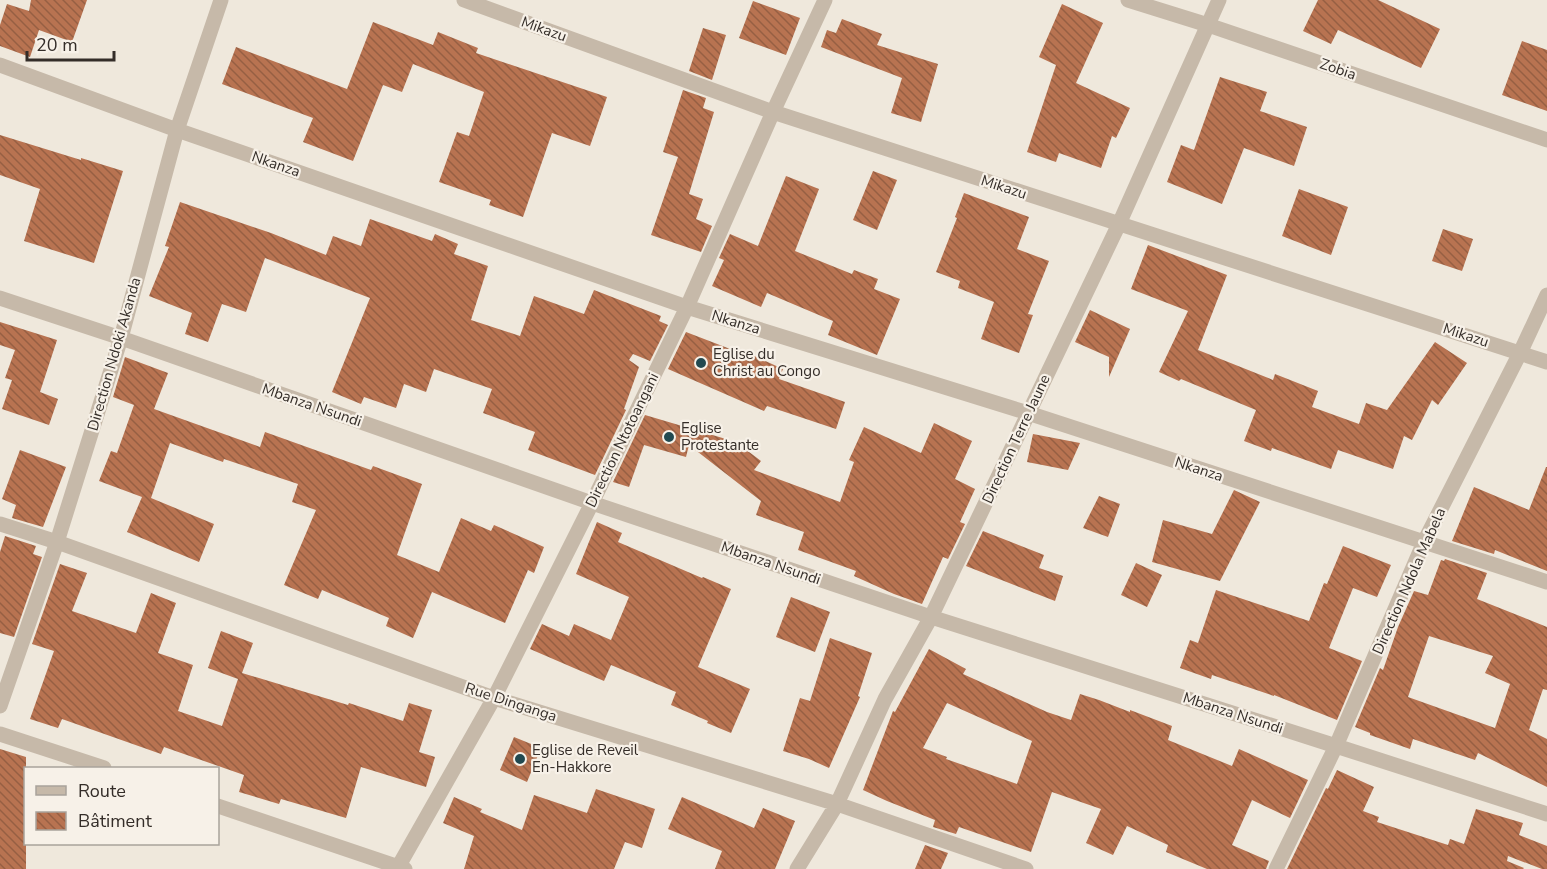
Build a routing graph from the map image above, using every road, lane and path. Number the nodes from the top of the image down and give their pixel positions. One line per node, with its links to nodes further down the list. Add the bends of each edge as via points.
1 (221, 0): 9 (street, Direction Ndoki Akanda)
2 (464, 0): 8 (street, Mikazu)
3 (825, 0): 8 (street, Direction Ntotoangani)
4 (1128, 0): 6 (street, Zobia)
5 (1219, 0): 6 (street, Direction Terre Jaune)
6 (1208, 25): 10 (street, Zobia); 11 (street, Direction Terre Jaune)
7 (0, 65): 9 (street, Nkanza)
8 (773, 112): 11 (street, Mikazu); 14 (street, Direction Ntotoangani)
9 (177, 130): 14 (street, Nkanza); 15 (street, Direction Ndoki Akanda)
10 (1547, 140)
11 (1119, 224): 16 (street, Mikazu); 18 (street, Direction Terre Jaune)
12 (1547, 295): 16 (street, Direction Ndola Mabela)
13 (0, 298): 15 (street, Mbanza Nsundi)
14 (687, 307): 18 (street, Nkanza); 19 (street, Direction Ntotoangani)
15 (121, 338): 19 (street, Mbanza Nsundi); 21 (street, Direction Ndoki Akanda)
16 (1520, 352): 17 (street, Mikazu); 22 (street, Direction Ndola Mabela)
17 (1547, 362)
18 (1028, 414): 22 (street, Nkanza); 24 (street, Direction Terre Jaune)
19 (592, 503): 24 (street, Mbanza Nsundi); 25 (street, Direction Ntotoangani)
20 (0, 524): 21 (street, Rue Dinganga)
21 (57, 542): 25 (street, Rue Dinganga); 26 (street, Direction Ndoki Akanda)
22 (1424, 542): 23 (street, Nkanza); 28 (street, Direction Ndola Mabela)
23 (1547, 582)
24 (931, 617): 28 (street, Mbanza Nsundi); 30 (street, Direction Terre Jaune, via 885,699)
25 (494, 698): 30 (street, Rue Dinganga); 33 (street, Direction Ntotoangani)
26 (0, 706)
27 (0, 734): 29 (street)
28 (1336, 746): 32 (street, Mbanza Nsundi); 36 (street, Direction Ndola Mabela)
29 (101, 767)
30 (837, 804): 34 (street, Direction Terre Jaune); 35 (street, Rue Dinganga)
31 (219, 806): 33 (street)
32 (1547, 814)
33 (400, 868)
34 (797, 869)
35 (1026, 869)
36 (1276, 869)

